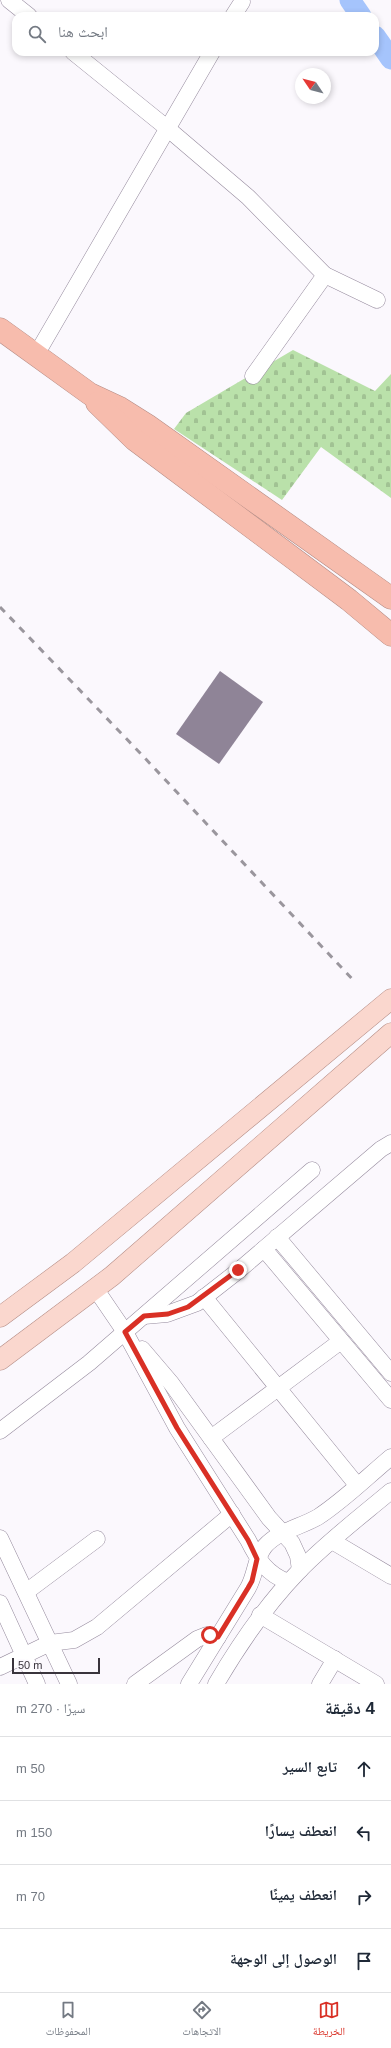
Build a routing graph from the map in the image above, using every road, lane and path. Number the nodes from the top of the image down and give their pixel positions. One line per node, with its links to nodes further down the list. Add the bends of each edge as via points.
1 (9, 0): 3 (street)
2 (242, 2): 4 (street)
3 (24, 12)
4 (236, 12)
5 (78, 56): 7 (street)
6 (210, 56): 7 (street)
7 (167, 128): 8 (street, via 248,197); 11 (street)
8 (325, 275): 9 (street); 12 (street)
9 (377, 300)
10 (0, 329): 11 (highway)
11 (36, 355): 13 (highway)
12 (253, 376)
13 (90, 394): 14 (highway, via 143,422); 15 (highway, via 135,440 349,600)
14 (391, 598)
15 (391, 635)
16 (391, 1000): 25 (main road, via 73,1263)
17 (391, 1033): 22 (main road, via 112,1276)
18 (389, 1147): 20 (street)
19 (312, 1170): 24 (street)
20 (277, 1237): 21 (street); 29 (street)
21 (264, 1249): 23 (street); 27 (street)
22 (95, 1288): 26 (street); 28 (main road)
23 (204, 1297): 24 (street, via 179,1311); 30 (street)
24 (144, 1316): 26 (street)
25 (0, 1317)
26 (125, 1332): 32 (street, via 58,1389); 33 (street, via 167,1378); 37 (street, via 177,1428)
27 (341, 1341): 30 (street); 31 (street)
28 (0, 1360)
29 (391, 1372)
30 (279, 1389): 33 (street); 35 (street)
31 (391, 1400)
32 (0, 1431)
33 (211, 1438): 38 (street)
34 (391, 1457): 35 (street)
35 (357, 1485): 38 (street, via 317,1517)
36 (391, 1491): 41 (street)
37 (232, 1514): 42 (street); 51 (street, via 97,1627 74,1640)
38 (282, 1534): 42 (street, via 271,1540); 44 (street, via 296,1549)
39 (0, 1538): 43 (street)
40 (97, 1539): 47 (street)
41 (332, 1541): 44 (street); 45 (street)
42 (257, 1559): 46 (street, via 274,1576); 50 (street, via 252,1581)
43 (6, 1566): 47 (street)
44 (300, 1570): 46 (street)
45 (391, 1576)
46 (288, 1582): 49 (street)
47 (26, 1592): 51 (street)
48 (0, 1603): 52 (street)
49 (260, 1615): 53 (street); 59 (street, via 242,1639)
50 (218, 1637): 57 (street, via 206,1635 197,1639); 58 (street)
51 (50, 1644): 52 (street); 56 (street)
52 (24, 1656): 54 (street); 55 (street)
53 (335, 1659): 60 (street); 61 (street)
54 (0, 1667)
55 (37, 1684)
56 (69, 1684)
57 (135, 1684)
58 (189, 1684)
59 (216, 1684)
60 (320, 1684)
61 (376, 1684)

